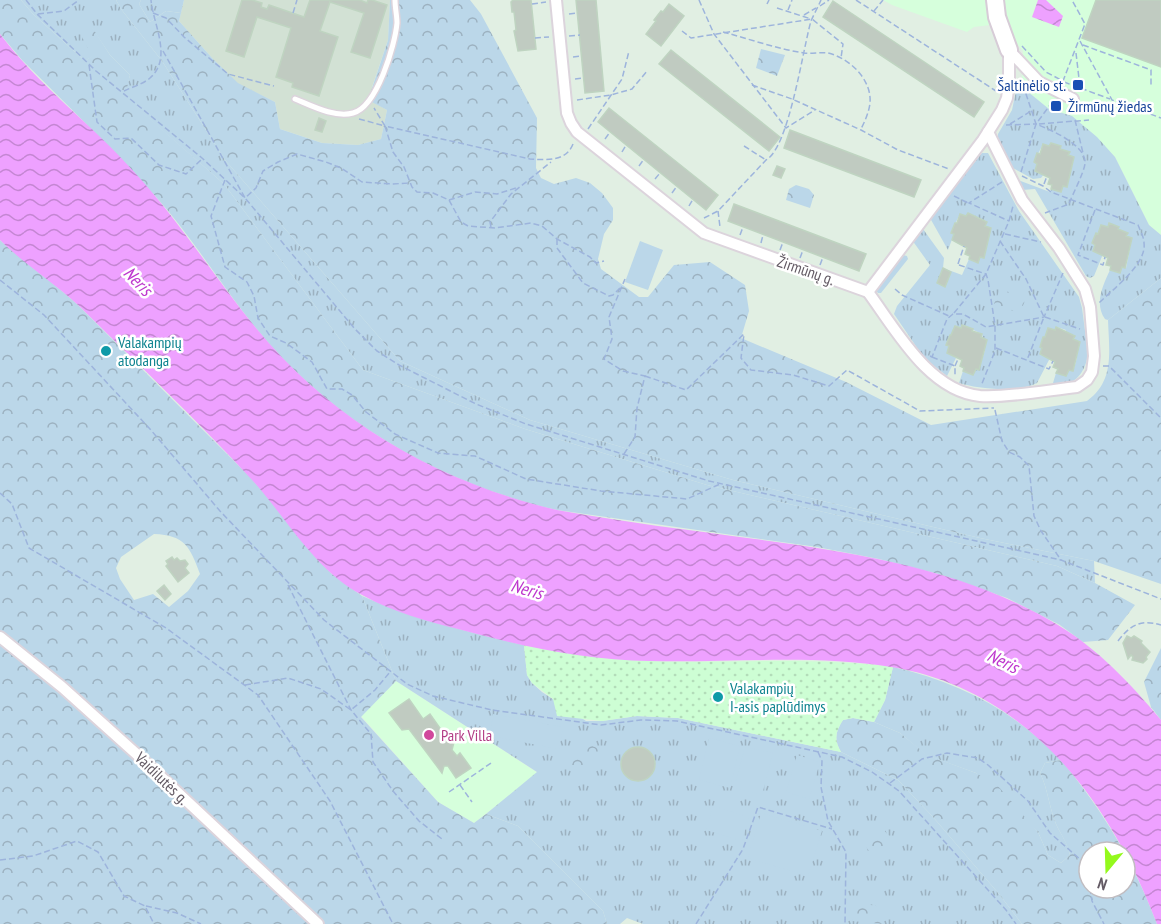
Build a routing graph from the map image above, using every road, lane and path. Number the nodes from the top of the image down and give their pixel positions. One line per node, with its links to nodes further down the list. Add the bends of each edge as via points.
1 (26, 0): 25 (path)
2 (79, 0): 25 (path, via 64,11)
3 (146, 0): 4 (path)
4 (151, 0): 23 (path)
5 (297, 0): 24 (path)
6 (395, 0): 58 (lane, via 397,22 393,42)
7 (556, 0): 17 (path); 31 (street, Žirmūnų g.)
8 (699, 0): 30 (path)
9 (769, 0): 18 (path)
10 (792, 0): 21 (path)
11 (821, 0): 19 (path)
12 (829, 0): 19 (path)
13 (856, 0): 22 (path)
14 (883, 0): 22 (path)
15 (995, 0): 35 (main road, via 997,17)
16 (1072, 0): 33 (path, via 1085,24)
17 (532, 4)
18 (767, 4)
19 (818, 7): 26 (path); 27 (path)
20 (777, 8): 21 (path)
21 (787, 11): 26 (path)
22 (873, 11): 50 (path)
23 (153, 13): 36 (path); 45 (path, via 166,18 228,74)
24 (293, 13)
25 (38, 14): 41 (path)
26 (803, 16): 27 (path)
27 (812, 19): 29 (path); 39 (path); 40 (path, via 843,44)
28 (682, 31): 30 (path, via 691,38)
29 (723, 32): 30 (path); 39 (path)
30 (714, 34): 44 (path)
31 (559, 37): 32 (path); 53 (street, Žirmūnų g.)
32 (535, 38)
33 (1080, 41): 34 (path); 38 (path)
34 (1082, 45): 47 (path, via 1151,70); 57 (path)
35 (1014, 46): 43 (path); 51 (street, via 1032,76); 69 (street, via 1007,98)
36 (162, 51): 49 (path, via 150,78); 86 (path)
37 (629, 51): 52 (path, via 622,79)
38 (1076, 51): 43 (path); 48 (path)
39 (805, 53): 40 (path); 55 (path)
40 (841, 58): 70 (path, via 859,73 867,87 870,101)
41 (88, 63): 49 (path); 74 (path, via 97,122 115,139 131,138 159,165 186,174)
42 (648, 70): 52 (path, via 632,88)
43 (1063, 81): 48 (path)
44 (752, 85): 55 (path); 68 (path)
45 (273, 86)
46 (1023, 86): 60 (path)
47 (1151, 86)
48 (1080, 88): 57 (path)
49 (123, 91): 74 (path)
50 (999, 93)
51 (1059, 93): 56 (street); 65 (path)
52 (611, 95): 53 (path, via 580,101); 71 (path)
53 (565, 96): 71 (street, Žirmūnų g., via 567,113)
54 (295, 99): 61 (lane)
55 (792, 99): 59 (path); 68 (path)
56 (1073, 99)
57 (1112, 100): 62 (path)
58 (370, 102): 61 (lane, via 355,113); 67 (path)
59 (816, 110): 68 (path); 70 (path)
60 (1032, 110): 65 (path); 66 (path)
61 (339, 114): 67 (path)
62 (1161, 118)
63 (1076, 120): 64 (path); 65 (path); 73 (path)
64 (1089, 120)
65 (1036, 124): 66 (path); 73 (path, via 1057,132); 83 (path, via 1020,175)
66 (1009, 125): 69 (path)
67 (385, 126): 76 (path); 81 (path, via 393,152)
68 (786, 128): 75 (path, via 772,157)
69 (990, 129): 77 (street); 78 (street)
70 (861, 130): 77 (path, via 898,150)
71 (580, 134): 76 (path, via 571,150); 94 (street, Žirmūnų g.)
72 (744, 146): 75 (path)
73 (1083, 154): 88 (path, via 1085,164)
74 (202, 158): 80 (path)
75 (766, 160): 91 (path)
76 (553, 161): 82 (path)
77 (958, 173): 84 (street)
78 (1011, 177): 85 (street); 89 (path)
79 (1047, 177): 83 (path)
80 (225, 180): 86 (path); 131 (path, via 211,216 225,267 247,282 258,318 270,336 312,362 327,388 342,389 395,434 438,453 475,456 526,479 601,491 687,499)
81 (410, 183): 86 (path, via 362,182 341,168 297,154 263,171 256,188); 87 (path, via 417,192)
82 (520, 186): 87 (path, via 496,194 475,192); 95 (path, via 490,222)
83 (1043, 186): 88 (path)
84 (943, 191): 89 (path); 111 (street)
85 (1020, 196): 92 (street); 93 (path, via 1015,198)
86 (245, 198): 130 (path, via 377,351 476,404)
87 (449, 200): 95 (path, via 461,222)
88 (1070, 200): 90 (path); 92 (path, via 1069,204)
89 (969, 203): 93 (path)
90 (1095, 209): 102 (path); 112 (path, via 1138,225 1144,243 1142,256 1131,273)
91 (718, 211): 94 (path); 98 (path)
92 (1035, 217): 100 (street)
93 (1009, 221): 96 (path)
94 (693, 225): 98 (street, Žirmūnų g.)
95 (491, 228): 97 (path, via 531,224 542,226)
96 (1004, 234): 99 (path); 100 (path)
97 (557, 239): 104 (path, via 596,263); 109 (path, via 557,248 583,283 609,296)
98 (723, 241): 111 (street, Žirmūnų g.)
99 (1000, 241): 106 (path); 114 (path, via 1026,279)
100 (1057, 245): 105 (street)
101 (964, 246): 106 (path, via 958,265)
102 (1078, 255): 103 (path, via 1102,265); 105 (path)
103 (1105, 257)
104 (604, 261)
105 (1068, 262): 112 (street, via 1085,289); 114 (path)
106 (986, 274): 113 (path); 115 (path)
107 (625, 279): 109 (path)
108 (0, 280): 134 (path, via 45,315)
109 (621, 287): 125 (path, via 609,317 612,339 604,359 623,371)
110 (895, 289): 113 (path)
111 (868, 292): 118 (street)
112 (1090, 310): 116 (street)
113 (952, 315): 115 (path, via 963,314 986,327); 119 (path)
114 (1044, 317): 115 (path); 116 (path); 121 (path)
115 (995, 325): 117 (path)
116 (1092, 333): 124 (street)
117 (995, 348): 121 (path); 127 (path)
118 (915, 355): 119 (path); 126 (street)
119 (932, 357): 123 (path)
120 (958, 359): 123 (path)
121 (1027, 360): 122 (path, via 1050,369)
122 (1053, 361)
123 (955, 366): 126 (path)
124 (1093, 366): 127 (street, via 1087,380 1077,387); 129 (path, via 1109,366)
125 (645, 376): 128 (path, via 686,390 744,334 741,358 751,370 793,375 829,386 847,370 920,411); 130 (path, via 635,437)
126 (953, 388): 127 (street)
127 (982, 396): 128 (path)
128 (994, 408): 133 (path, via 1002,441 1009,452 1029,466 1034,516)
129 (1161, 418)
130 (624, 454): 131 (path)
131 (721, 484): 133 (path)
132 (0, 494): 140 (path, via 12,504 29,548 166,628)
133 (1060, 560): 135 (path)
134 (286, 582): 139 (path, via 324,620); 141 (path)
135 (1161, 599)
136 (1161, 625): 138 (path, via 1141,622 1129,627)
137 (0, 637): 156 (street, Vaidilutės g., via 142,759)
138 (1118, 641)
139 (391, 672): 141 (path); 142 (path, via 433,696 492,710 601,725 677,721)
140 (244, 685): 141 (path, via 288,678 321,688); 157 (path, via 258,695 330,801)
141 (351, 710): 149 (path, via 371,734 373,762 386,781 419,821)
142 (818, 752): 144 (path, via 842,757); 148 (path, via 822,761 821,787)
143 (491, 763): 145 (path)
144 (889, 784): 150 (path, via 922,759 947,753 978,758 1028,801 1050,833); 160 (path)
145 (460, 785): 146 (path); 147 (path)
146 (449, 792)
147 (472, 802)
148 (832, 829): 158 (path, via 758,807 743,849); 159 (path, via 846,852)
149 (442, 839)
150 (1077, 857)
151 (0, 860): 153 (path, via 33,856 77,841 98,852 124,896)
152 (1092, 900): 161 (path)
153 (146, 906): 154 (path); 155 (path)
154 (154, 924)
155 (201, 924)
156 (318, 924)
157 (393, 924)
158 (696, 924)
159 (845, 924)
160 (1016, 924)
161 (1104, 924)

